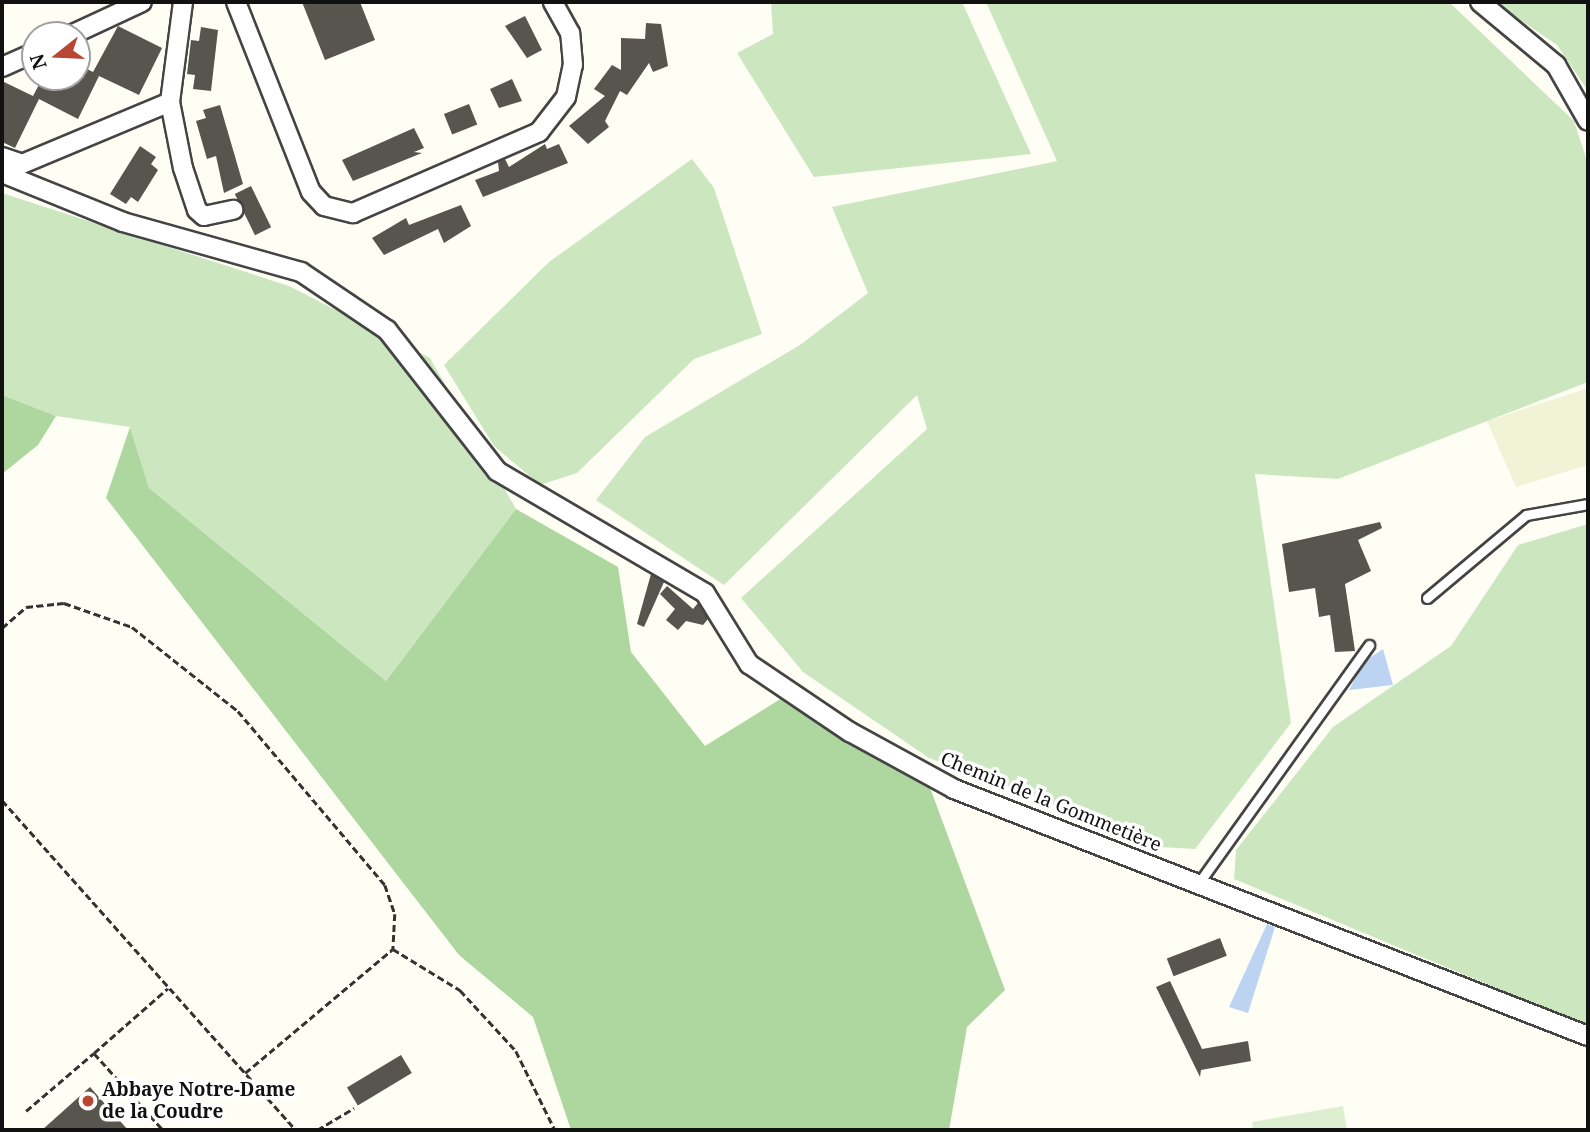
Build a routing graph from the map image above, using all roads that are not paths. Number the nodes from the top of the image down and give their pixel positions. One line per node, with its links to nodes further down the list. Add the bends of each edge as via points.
1 (142, 2): 6 (street)
2 (183, 2): 9 (street)
3 (236, 2): 4 (street, via 311,192 324,206 353,213 539,132 566,97 573,65 570,33)
4 (553, 2)
5 (1480, 2): 10 (street, via 1556,65)
6 (91, 26)
7 (21, 58): 8 (street)
8 (2, 67)
9 (170, 102): 11 (street, via 22,164); 13 (street, via 192,203 204,216)
10 (1588, 121)
11 (2, 157)
12 (2, 173): 17 (street, Chemin de la Gommetière, via 123,222 301,272 387,330 497,471 705,593 749,664 850,732 954,789)
13 (233, 210)
14 (1588, 504): 15 (lane, via 1526,515)
15 (1427, 597)
16 (1369, 645): 17 (lane)
17 (1198, 884): 18 (street, Chemin de la Gommetière)
18 (1588, 1036)

